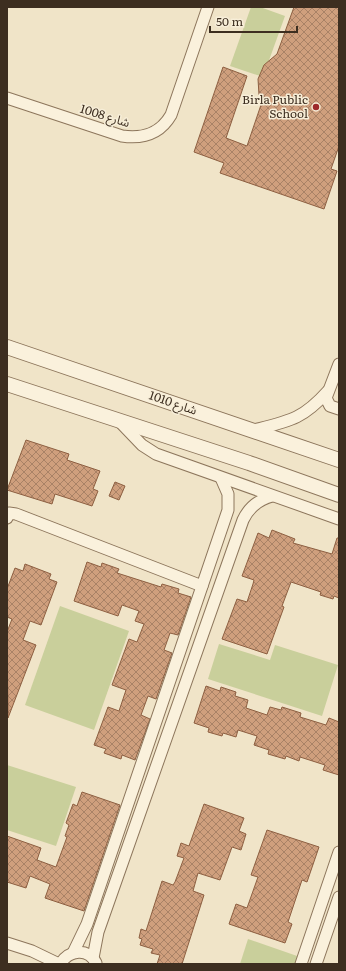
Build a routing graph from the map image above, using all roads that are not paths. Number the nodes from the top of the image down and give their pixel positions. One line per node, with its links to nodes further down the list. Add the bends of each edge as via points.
1 (208, 7): 2 (street, شارع 1008, via 171,115 155,133 138,137 122,136)
2 (7, 98)
3 (7, 347): 9 (street, شارع 1010)
4 (339, 364): 6 (street)
5 (7, 384): 8 (street)
6 (328, 391): 7 (street, via 327,402); 9 (street, via 313,408 302,415)
7 (339, 410)
8 (119, 421): 11 (street, via 142,445 156,454); 12 (street)
9 (254, 430): 10 (street, شارع 1010)
10 (339, 460)
11 (221, 478): 13 (street); 15 (street, via 228,498)
12 (339, 495)
13 (272, 496): 16 (street); 17 (street, via 251,507)
14 (7, 518): 18 (street, via 8,513 16,514)
15 (225, 518): 17 (street, via 236,517); 18 (street)
16 (339, 519)
17 (241, 526): 23 (street, via 98,932)
18 (202, 586): 22 (street, via 87,924)
19 (339, 852): 25 (street)
20 (339, 897): 26 (street)
21 (7, 943): 24 (street)
22 (73, 953): 23 (street, via 80,952); 24 (street)
23 (94, 961)
24 (60, 964)
25 (301, 964)
26 (316, 964)

